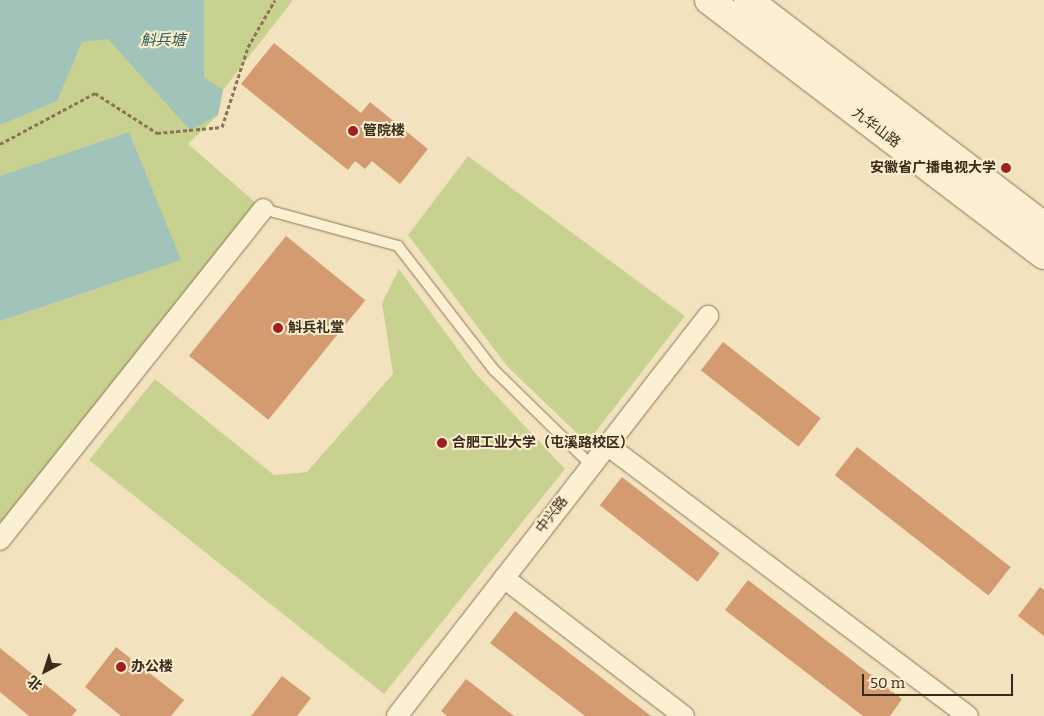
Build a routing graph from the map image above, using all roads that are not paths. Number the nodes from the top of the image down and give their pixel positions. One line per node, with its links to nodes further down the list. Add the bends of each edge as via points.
1 (709, 0): 5 (street, 九华山路)
2 (748, 0): 4 (street, 九华山路)
3 (263, 209): 8 (lane, via 398,246 494,370); 9 (street)
4 (1044, 226)
5 (1044, 255)
6 (708, 316): 7 (street, 中兴路)
7 (607, 445): 8 (street, 中兴路); 13 (street)
8 (591, 465): 10 (street, 中兴路)
9 (0, 540)
10 (504, 578): 11 (street, 中兴路); 12 (street)
11 (397, 716)
12 (684, 716)
13 (968, 716)

